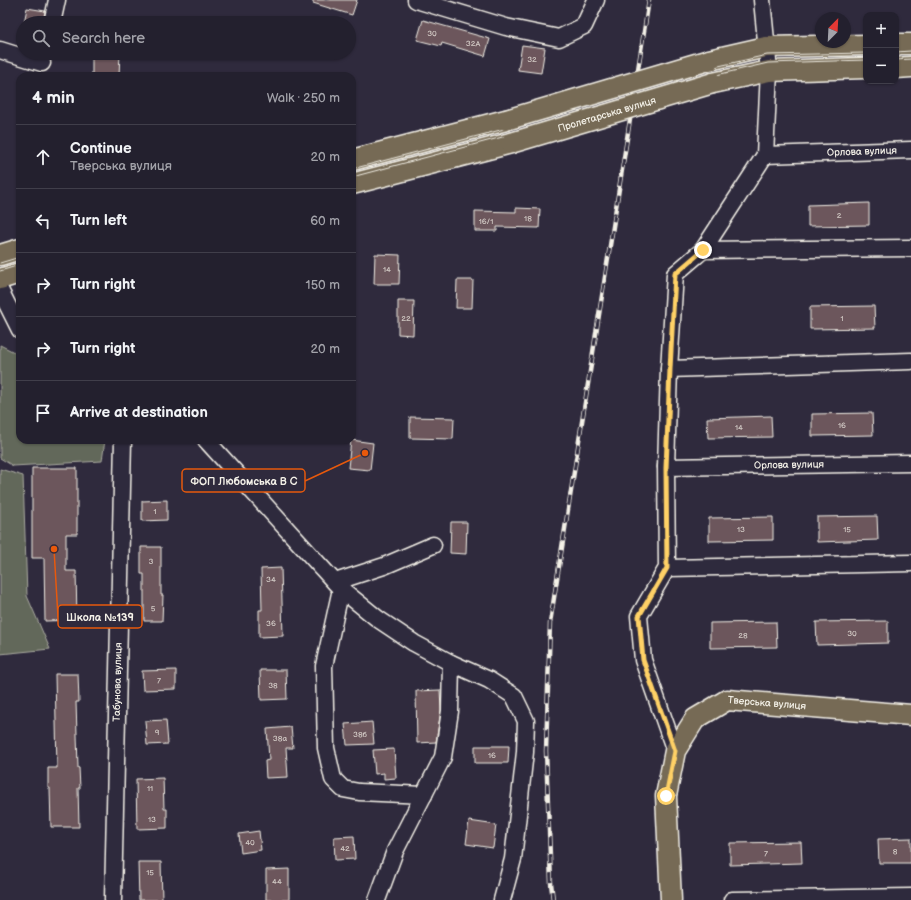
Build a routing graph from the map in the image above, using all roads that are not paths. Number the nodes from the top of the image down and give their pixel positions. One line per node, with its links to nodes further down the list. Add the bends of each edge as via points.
1 (58, 0): 5 (street)
2 (416, 0): 3 (street, via 506,27 559,38 584,26)
3 (596, 0)
4 (762, 0): 9 (street)
5 (54, 16)
6 (899, 44): 7 (main road)
7 (911, 44)
8 (863, 45): 9 (main road)
9 (766, 47): 17 (street); 20 (main road, bridge, via 709,60 506,120)
10 (0, 50): 11 (street)
11 (16, 55)
12 (30, 60): 13 (street)
13 (42, 64)
14 (911, 67): 16 (main road)
15 (863, 68): 17 (main road, Пролетарська вулиця)
16 (899, 68)
17 (769, 71): 19 (street); 21 (main road, Пролетарська вулиця, bridge, via 713,83 511,143)
18 (911, 150): 19 (street, Орлова вулиця)
19 (765, 155): 24 (street)
20 (356, 159)
21 (356, 183)
22 (911, 248): 24 (street)
23 (16, 250): 25 (main road)
24 (703, 250): 31 (street, via 675,274)
25 (0, 256)
26 (16, 274): 27 (main road)
27 (0, 279)
28 (0, 290): 29 (street)
29 (16, 322)
30 (911, 361): 31 (street)
31 (670, 369): 35 (street)
32 (123, 444): 45 (street, Табунова вулиця)
33 (210, 444): 39 (street)
34 (911, 463): 35 (street, Орлова вулиця)
35 (666, 468): 38 (street)
36 (433, 545): 39 (street)
37 (911, 563): 38 (street)
38 (667, 568): 42 (street, via 639,616 643,660)
39 (338, 586): 40 (street, via 378,619); 43 (street, via 324,666 326,748 332,779 343,789 359,792)
40 (451, 663): 43 (street, via 450,711 443,757); 47 (street, via 489,680 514,696 526,721 513,859)
41 (911, 715): 42 (main road, Тверська вулиця, via 727,700 695,719)
42 (675, 751): 48 (main road, Тверська вулиця, via 666,796)
43 (424, 795): 46 (street, via 396,851)
44 (911, 897): 49 (street)
45 (113, 900)
46 (377, 900)
47 (502, 900)
48 (671, 900)
49 (732, 900)

